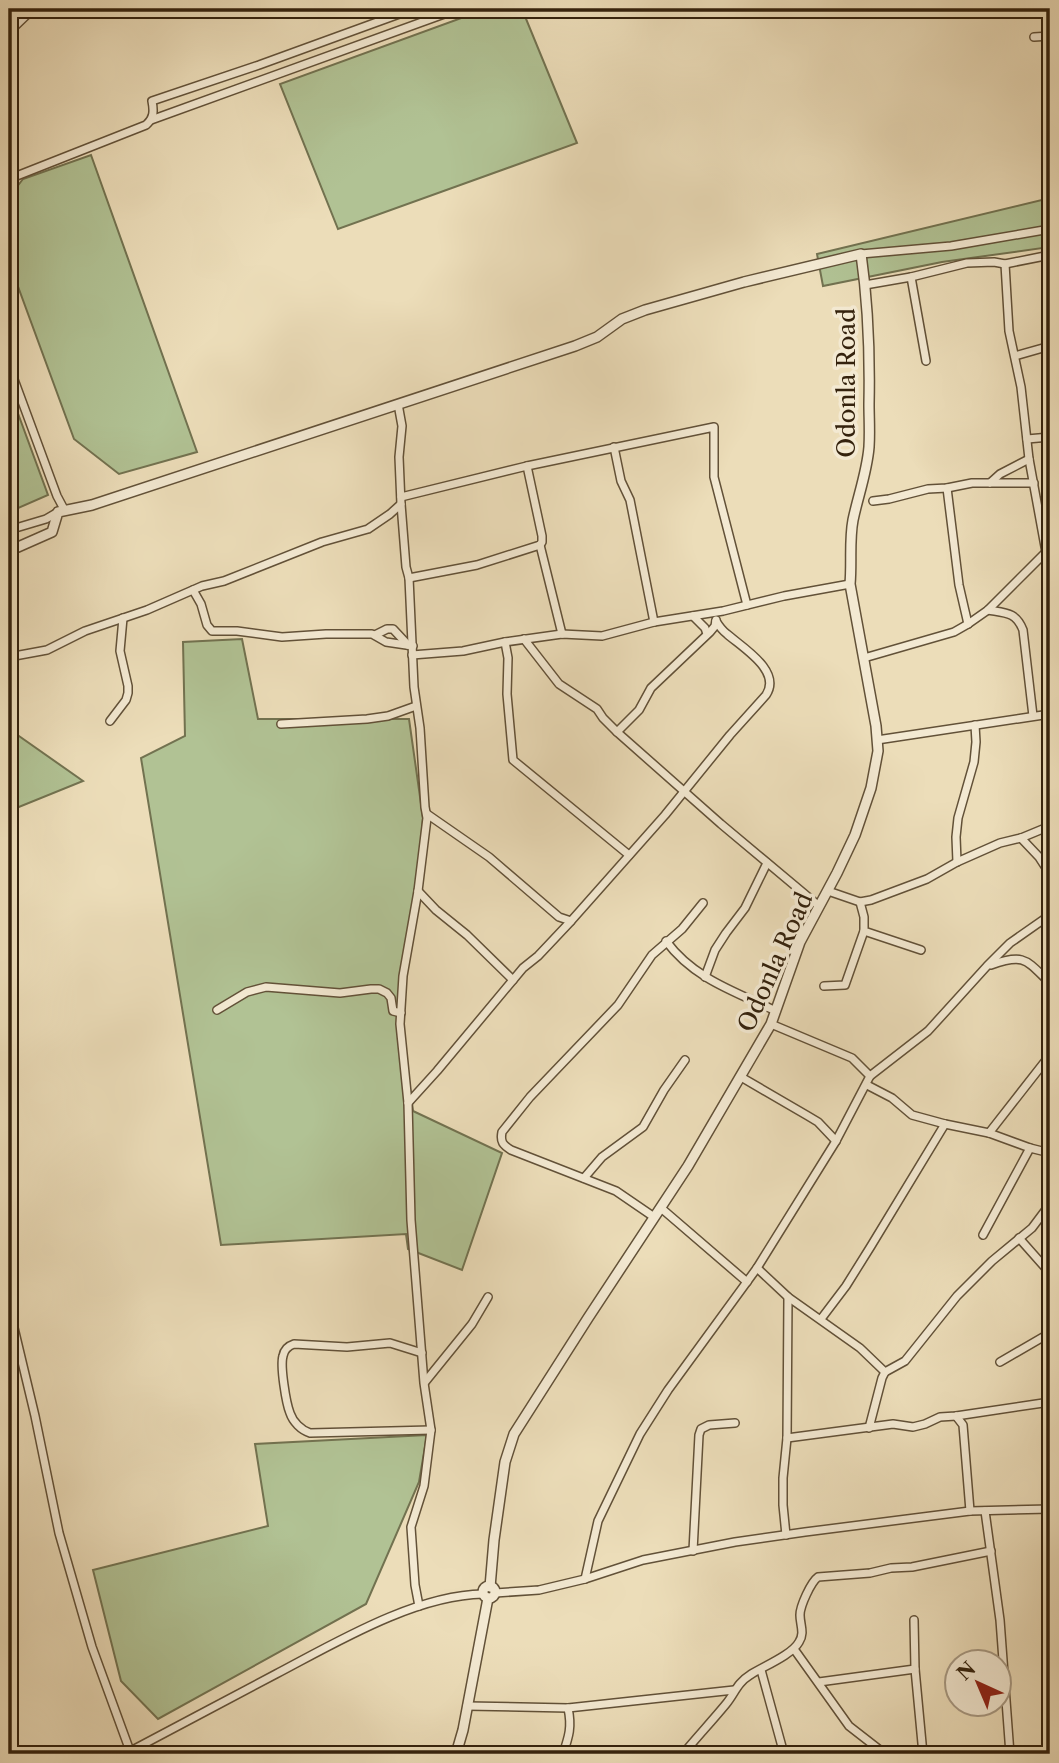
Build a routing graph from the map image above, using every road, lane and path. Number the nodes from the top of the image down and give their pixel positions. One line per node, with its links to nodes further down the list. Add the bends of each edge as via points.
1 (33, 9): 4 (street)
2 (413, 9): 7 (street, via 152,100)
3 (458, 9): 7 (street)
4 (9, 32)
5 (1050, 36): 6 (street)
6 (1034, 37)
7 (151, 120): 8 (street)
8 (9, 179)
9 (1050, 229): 10 (street, via 951,246)
10 (861, 254): 14 (street, Odonla Road); 19 (street, via 645,310 582,343)
11 (1050, 255): 12 (street)
12 (1005, 264): 13 (street, via 967,263); 16 (street)
13 (911, 277): 14 (street); 17 (street)
14 (865, 285): 38 (street, Odonla Road, via 869,447 850,543)
15 (1050, 346): 16 (street)
16 (1015, 356): 21 (street)
17 (926, 361)
18 (9, 366): 30 (street)
19 (398, 404): 28 (street); 30 (street)
20 (1050, 437): 21 (street)
21 (1027, 439): 23 (street)
22 (614, 447): 24 (street); 40 (street, via 714,427 714,477); 45 (street, via 630,500)
23 (1029, 459): 25 (street); 26 (street)
24 (527, 466): 28 (street); 34 (street)
25 (989, 483): 26 (street); 27 (street)
26 (1034, 483): 35 (street)
27 (947, 488): 29 (street); 46 (street)
28 (401, 500): 31 (street); 32 (street)
29 (873, 501)
30 (62, 512): 33 (street); 36 (street, via 52,532)
31 (390, 514): 32 (street); 39 (street, via 368,529)
32 (402, 520): 37 (street)
33 (9, 530)
34 (540, 545): 37 (street, via 477,565); 48 (street)
35 (1048, 550): 41 (street)
36 (9, 551)
37 (409, 578): 53 (street)
38 (850, 584): 40 (street); 56 (street, Odonla Road)
39 (193, 590): 44 (street); 50 (street, via 212,631 282,637)
40 (747, 605): 43 (street)
41 (988, 610): 46 (street); 59 (street, via 1010,614 1023,630)
42 (693, 617): 43 (street); 45 (street); 47 (street)
43 (715, 617): 47 (street); 49 (street)
44 (123, 618): 55 (street, via 36,654); 60 (street, via 120,650 128,693)
45 (654, 622): 48 (street, via 601,636)
46 (968, 624): 56 (street)
47 (709, 633): 49 (street); 63 (street, via 651,688 639,710)
48 (562, 634): 51 (street)
49 (727, 634): 65 (street, via 764,667 770,689)
50 (375, 635): 53 (street, via 386,642); 53 (street, via 393,629)
51 (524, 639): 52 (street); 63 (street, via 559,684 597,709)
52 (505, 642): 54 (street); 69 (street, via 513,760)
53 (410, 645): 54 (street)
54 (412, 655): 57 (street)
55 (9, 657)
56 (864, 658): 64 (street, Odonla Road)
57 (416, 706): 61 (street, via 367,719); 66 (street)
58 (1050, 714): 59 (street)
59 (1033, 716): 62 (street)
60 (110, 721)
61 (281, 724)
62 (975, 725): 64 (street); 70 (street, via 974,762 957,827)
63 (617, 732): 65 (street)
64 (877, 740): 74 (street, Odonla Road, via 872,788)
65 (684, 792): 69 (street); 71 (street)
66 (427, 814): 73 (street); 79 (street)
67 (1050, 826): 68 (street)
68 (1021, 838): 70 (street); 72 (street)
69 (629, 855): 79 (street)
70 (957, 862): 75 (street, via 928,879)
71 (767, 863): 77 (street); 84 (street, via 746,908 715,950)
72 (1050, 874)
73 (418, 891): 85 (street); 90 (street)
74 (828, 891): 75 (street); 77 (street, Odonla Road)
75 (860, 902): 80 (street)
76 (703, 903): 81 (street)
77 (819, 906): 89 (street, Odonla Road, via 800,942)
78 (1050, 915): 83 (street)
79 (570, 921): 85 (street)
80 (864, 931): 82 (street); 87 (street, via 845,985)
81 (666, 941): 84 (street); 103 (street, via 618,1005 502,1132 504,1145 511,1150)
82 (921, 950)
83 (987, 966): 86 (street, via 1022,959); 94 (street, via 928,1031)
84 (705, 977): 89 (street)
85 (513, 979): 97 (street)
86 (1050, 983)
87 (824, 986)
88 (217, 1010): 90 (street, via 247,992 266,988 340,993 379,989 391,998 393,1011)
89 (776, 1012): 91 (street, Odonla Road)
90 (401, 1013): 97 (street)
91 (771, 1024): 94 (street, via 852,1058); 95 (street, Odonla Road)
92 (1050, 1055): 99 (street)
93 (685, 1060): 103 (street, via 643,1127 613,1147)
94 (870, 1076): 96 (street)
95 (741, 1077): 100 (street, via 818,1122); 105 (street, Odonla Road)
96 (867, 1085): 98 (street, via 912,1115); 100 (street)
97 (408, 1103): 117 (street, via 411,1220)
98 (945, 1124): 99 (street); 115 (street, via 872,1246)
99 (989, 1133): 101 (street)
100 (836, 1141): 109 (street)
101 (1030, 1148): 102 (street); 107 (street)
102 (1050, 1153)
103 (584, 1178): 106 (street, via 616,1191)
104 (1050, 1204): 108 (street)
105 (661, 1208): 106 (street, Odonla Road); 111 (street)
106 (654, 1217): 136 (street, Odonla Road, via 514,1434 505,1462)
107 (983, 1235)
108 (1019, 1238): 110 (street); 119 (street, via 957,1296 905,1361)
109 (757, 1268): 111 (street); 113 (street)
110 (1050, 1273)
111 (747, 1282): 135 (street, via 640,1434 598,1521)
112 (488, 1297): 120 (street)
113 (788, 1297): 115 (street); 128 (street)
114 (9, 1307): 146 (street, via 59,1533)
115 (821, 1319): 119 (street)
116 (1050, 1333): 118 (street)
117 (422, 1353): 120 (street); 127 (street, via 390,1343 347,1347 294,1343 283,1355 283,1380 290,1414 310,1433)
118 (1000, 1362)
119 (885, 1373): 126 (street)
120 (424, 1383): 127 (street)
121 (1050, 1402): 122 (street)
122 (970, 1414): 123 (street); 125 (street)
123 (956, 1416): 125 (street); 126 (street, via 913,1427)
124 (735, 1423): 134 (street, via 709,1425 699,1435)
125 (963, 1425): 130 (street)
126 (869, 1428): 128 (street)
127 (431, 1430): 137 (street, via 424,1486 411,1527)
128 (787, 1438): 132 (street, via 783,1478)
129 (1050, 1509): 131 (street)
130 (970, 1511): 131 (street); 132 (street)
131 (985, 1511): 133 (street)
132 (786, 1535): 134 (street)
133 (990, 1550): 139 (street, via 912,1567 818,1577 799,1613 801,1640); 153 (street)
134 (693, 1551): 135 (street, via 643,1560)
135 (585, 1579): 136 (street, via 539,1590)
136 (489, 1593): 137 (street); 144 (street, Odonla Road)
137 (419, 1606): 146 (street, via 309,1657)
138 (914, 1620): 140 (street)
139 (794, 1649): 141 (street); 142 (street)
140 (915, 1669): 142 (street); 152 (street)
141 (761, 1670): 143 (street); 150 (street)
142 (819, 1682): 151 (street, via 849,1726)
143 (734, 1690): 145 (street); 149 (street)
144 (467, 1706): 145 (street); 147 (street, Odonla Road)
145 (568, 1708): 148 (street, via 570,1733)
146 (127, 1753)
147 (456, 1754)
148 (563, 1754)
149 (683, 1754)
150 (785, 1754)
151 (885, 1754)
152 (923, 1754)
153 (1010, 1754)

